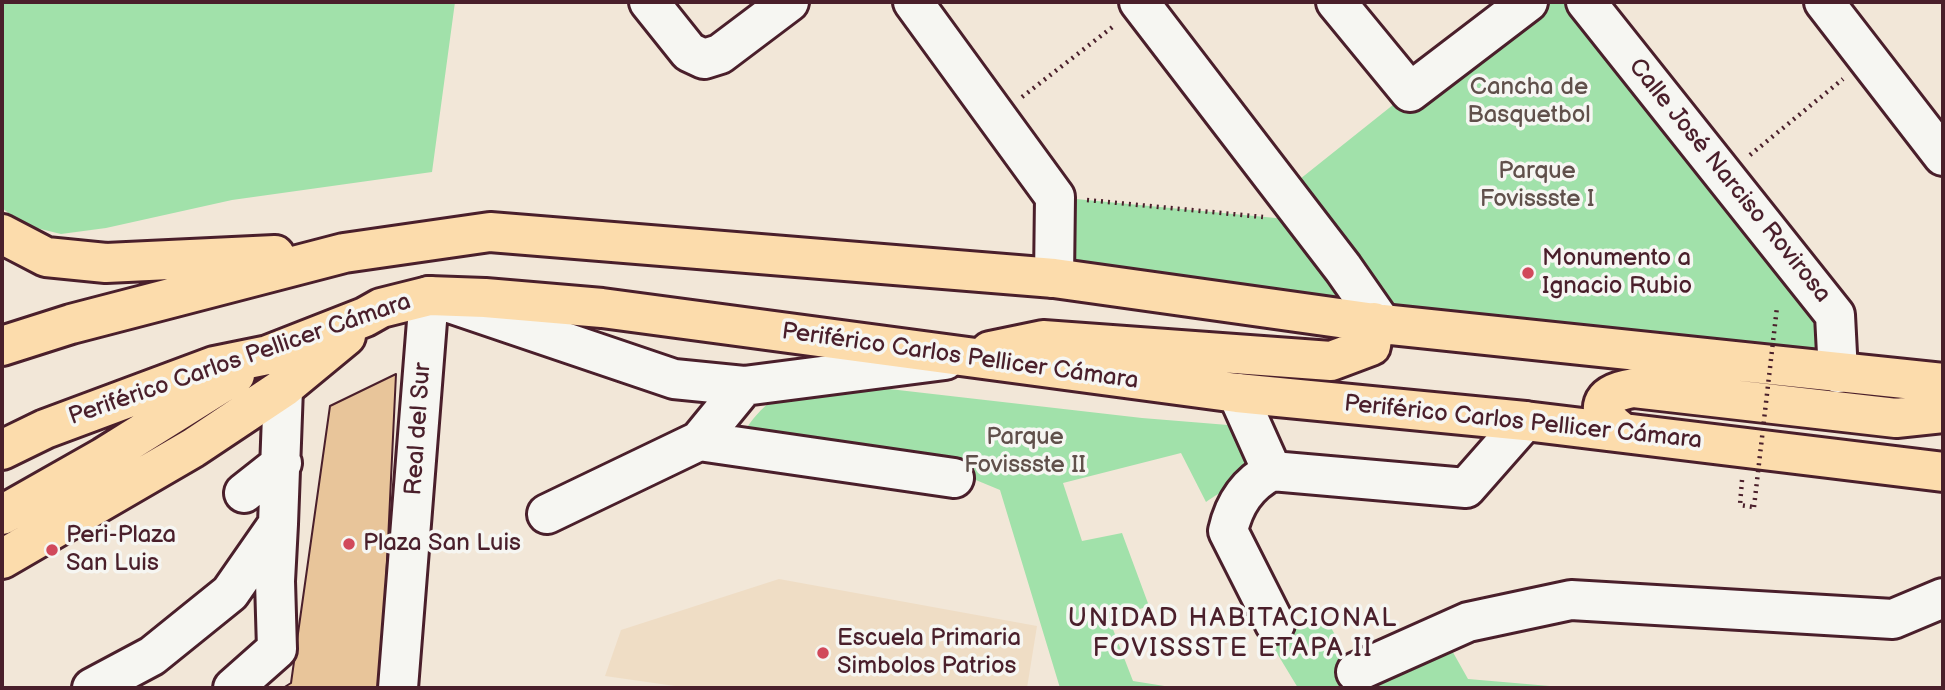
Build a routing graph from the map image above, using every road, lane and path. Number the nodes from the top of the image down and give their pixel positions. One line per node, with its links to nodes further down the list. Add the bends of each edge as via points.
1 (649, 2): 2 (street, via 689,52 704,59 720,54)
2 (789, 2)
3 (913, 2): 10 (street)
4 (1336, 2): 5 (street, via 1410,92)
5 (1528, 2)
6 (1586, 2): 12 (street, Calle José Narciso Rovirosa)
7 (1824, 2): 9 (street)
8 (1140, 3): 10 (path); 14 (street)
9 (1868, 58): 11 (street); 12 (path)
10 (996, 117): 13 (street)
11 (1943, 156)
12 (1724, 176): 25 (street, Calle José Narciso Rovirosa, via 1835,315)
13 (1055, 197): 14 (path); 18 (street)
14 (1307, 221): 21 (street)
15 (490, 232): 17 (main road); 18 (main road); 19 (main road)
16 (2, 234): 17 (main road, via 46,257 106,263)
17 (344, 253): 22 (main road)
18 (1054, 278): 21 (main road)
19 (407, 294): 23 (main road, Periférico Carlos Pellicer Cámara, via 602,308); 24 (main road, Periférico Carlos Pellicer Cámara); 26 (street); 52 (street, Real del Sur)
20 (1777, 307): 42 (path, bridge, via 1754,507)
21 (1378, 323): 23 (main road, via 1371,346 1331,361 1043,340); 25 (main road)
22 (2, 346)
23 (961, 358): 28 (street); 29 (main road, Periférico Carlos Pellicer Cámara)
24 (276, 371): 30 (main road, Periférico Carlos Pellicer Cámara, via 214,366); 35 (main road); 37 (street)
25 (1838, 373): 27 (main road)
26 (674, 379): 28 (street); 34 (street)
27 (1943, 383)
28 (744, 386): 34 (street)
29 (1237, 393): 32 (main road, Periférico Carlos Pellicer Cámara); 38 (street)
30 (161, 402): 35 (main road); 36 (main road, Periférico Carlos Pellicer Cámara, via 44,429); 44 (main road)
31 (1943, 412): 33 (main road, via 1896,418 1634,388 1616,391 1602,410 1606,421)
32 (1525, 421): 33 (main road, Periférico Carlos Pellicer Cámara); 38 (street, via 1466,488)
33 (1622, 432): 39 (main road, Periférico Carlos Pellicer Cámara)
34 (699, 441): 40 (street); 43 (street)
35 (194, 449): 46 (main road)
36 (2, 450)
37 (282, 463): 41 (street); 45 (street)
38 (1272, 471): 48 (street, via 1244,492 1227,531)
39 (1943, 472)
40 (954, 478)
41 (244, 493)
42 (1740, 505)
43 (547, 514)
44 (2, 515)
45 (278, 524): 50 (street, via 230,593 152,656); 51 (street, via 277,649)
46 (2, 559)
47 (1943, 598): 49 (street, via 1894,619 1571,600 1468,622)
48 (1275, 624)
49 (1356, 672)
50 (92, 688)
51 (233, 688)
52 (398, 688)

